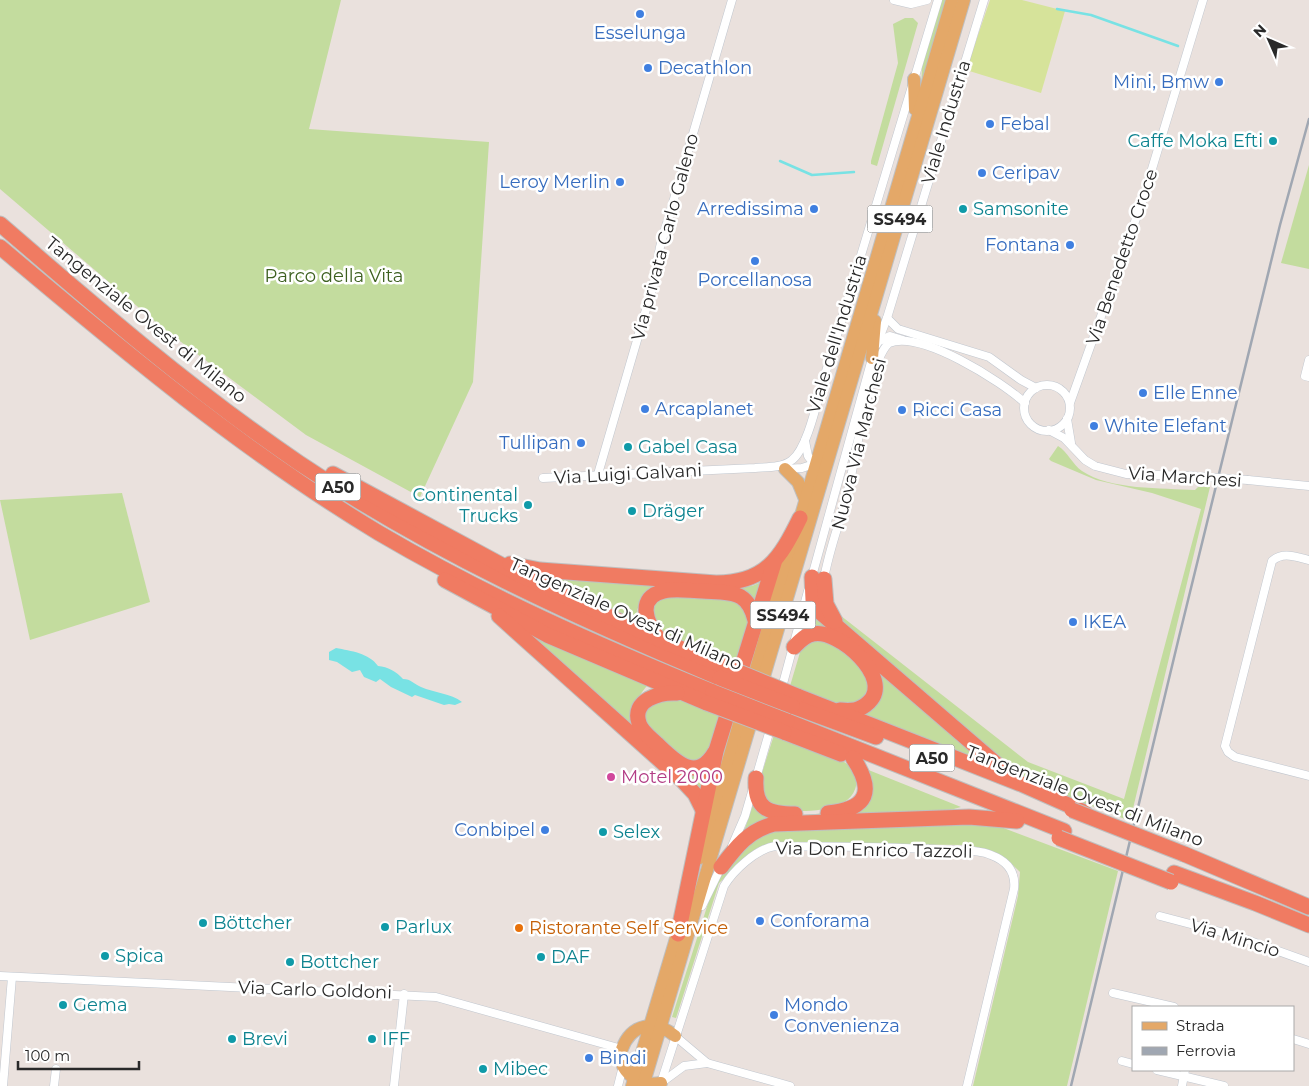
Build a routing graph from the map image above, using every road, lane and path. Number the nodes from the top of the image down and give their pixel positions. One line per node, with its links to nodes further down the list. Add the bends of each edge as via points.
1 (732, 0): 33 (street, Via privata Carlo Galeno)
2 (894, 0): 3 (street, via 911,4)
3 (927, 0)
4 (938, 0): 9 (street, Viale dell'Industria)
5 (952, 0): 10 (main road, SS494)
6 (964, 0): 13 (main road, SS494)
7 (984, 0): 14 (street, Viale Industria)
8 (1203, 0): 19 (street, Via Benedetto Croce, via 1124,257)
9 (914, 79): 10 (main road); 27 (street, Viale dell'Industria)
10 (916, 121): 31 (main road, SS494)
11 (0, 224): 30 (highway, Tangenziale Ovest di Milano / A50, via 179,376)
12 (0, 247): 38 (highway, Tangenziale Ovest di Milano / A50, via 212,420 261,456)
13 (878, 292): 17 (main road); 29 (main road, SS494)
14 (887, 318): 16 (street, Viale Industria); 21 (street, via 898,329 988,357)
15 (905, 341): 16 (street, via 890,336); 23 (street, Nuova Via Marchesi, via 945,352 968,363); 42 (street, Nuova Via Marchesi, via 889,343 882,354 864,414 850,485)
16 (877, 342): 17 (street, Viale Industria)
17 (872, 358): 42 (street, Viale Industria)
18 (1309, 360): 20 (street, via 1305,376)
19 (1080, 377): 22 (street, via 1073,385); 24 (street, Via Benedetto Croce)
20 (1309, 377)
21 (1036, 388): 22 (street, via 1048,385); 23 (street)
22 (1061, 389): 24 (street)
23 (1025, 402): 26 (street, via 1025,413 1030,423 1039,429)
24 (1070, 403): 25 (street)
25 (1067, 419): 26 (street, via 1056,429); 28 (street)
26 (1049, 430): 28 (street, Via Marchesi)
27 (804, 438): 31 (street); 32 (street, Via Luigi Galvani, via 798,453)
28 (1071, 443): 35 (street, Via Marchesi, bridge, via 1085,460 1108,470 1145,476 1191,476)
29 (831, 452): 31 (street); 65 (main road, SS494)
30 (300, 463): 39 (highway, via 329,472 357,486); 47 (highway, Tangenziale Ovest di Milano / A50, via 493,576 599,627)
31 (814, 464): 32 (street, Via Luigi Galvani, via 802,468); 36 (main road, SS494)
32 (779, 468): 33 (street, Via Luigi Galvani); 36 (main road, via 798,482)
33 (598, 474): 34 (street, Via Luigi Galvani)
34 (543, 478)
35 (1309, 486)
36 (805, 499): 37 (main road, SS494)
37 (800, 518): 41 (highway); 65 (main road, SS494)
38 (379, 532): 43 (highway, via 420,565); 48 (highway, Tangenziale Ovest di Milano / A50, via 438,566)
39 (444, 536): 41 (highway, via 509,564 549,571 723,583 750,579); 45 (highway, via 520,576)
40 (1309, 560): 54 (street, via 1285,555 1272,561 1224,746 1235,756)
41 (774, 562): 44 (highway)
42 (818, 578): 46 (street); 56 (highway, via 812,595 816,607)
43 (474, 596): 48 (highway, via 547,635); 58 (highway, via 682,779)
44 (755, 620): 45 (highway, via 750,608 738,596 706,591 664,591 651,597 645,612 648,624); 52 (highway)
45 (660, 640): 47 (highway)
46 (794, 646): 50 (highway, via 811,634 828,634 862,660 873,675 876,684 874,696 863,707 847,711); 55 (street)
47 (722, 672): 49 (highway, Tangenziale Ovest di Milano / A50, bridge)
48 (706, 698): 51 (highway, bridge); 52 (highway, via 679,693 654,695 640,708 639,724 672,759 686,767 704,765)
49 (795, 701): 50 (highway); 57 (highway, Tangenziale Ovest di Milano / A50)
50 (830, 708): 56 (highway)
51 (786, 726): 53 (highway); 60 (highway, A50)
52 (716, 751): 58 (highway)
53 (852, 758): 55 (highway, via 862,773 865,785 860,802 847,810 800,814 772,812 757,798); 59 (highway)
54 (1309, 776)
55 (756, 778): 61 (street)
56 (1021, 784): 57 (highway)
57 (1073, 808): 62 (highway, Tangenziale Ovest di Milano / A50, bridge)
58 (703, 810): 65 (highway)
59 (1016, 821): 60 (highway); 61 (highway, via 970,816 774,824 747,836)
60 (1062, 835): 64 (highway, bridge, via 1217,896 1255,902)
61 (725, 873): 65 (street); 73 (street, via 723,890); 91 (street, Via Don Enrico Tazzoli, via 774,846 929,848 983,852 1002,860 1013,873 1014,886)
62 (1309, 907)
63 (1160, 916): 66 (street, Via Mincio, via 1236,936)
64 (1309, 925)
65 (682, 936): 72 (main road, SS494)
66 (1309, 962)
67 (0, 976): 68 (street, Via Carlo Goldoni)
68 (12, 977): 70 (street, Via Carlo Goldoni); 86 (street)
69 (1113, 993): 71 (street)
70 (404, 994): 76 (street, Via Carlo Goldoni, via 466,1004); 88 (street)
71 (1170, 1006)
72 (656, 1026): 73 (main road); 76 (main road, via 643,1026 629,1035); 84 (main road, SS494)
73 (675, 1036): 78 (street); 85 (street)
74 (1294, 1039): 75 (street)
75 (1309, 1044)
76 (622, 1049): 80 (street)
77 (1122, 1061): 79 (street)
78 (707, 1063): 85 (street, via 684,1066); 90 (street)
79 (1132, 1064)
80 (623, 1066): 84 (main road); 89 (street)
81 (56, 1069): 87 (street)
82 (1166, 1071): 83 (street)
83 (1184, 1073): 92 (street); 93 (street)
84 (638, 1084): 85 (main road)
85 (660, 1084)
86 (3, 1086)
87 (54, 1086)
88 (394, 1086)
89 (618, 1086)
90 (790, 1086)
91 (967, 1086)
92 (1182, 1086)
93 (1224, 1086)

